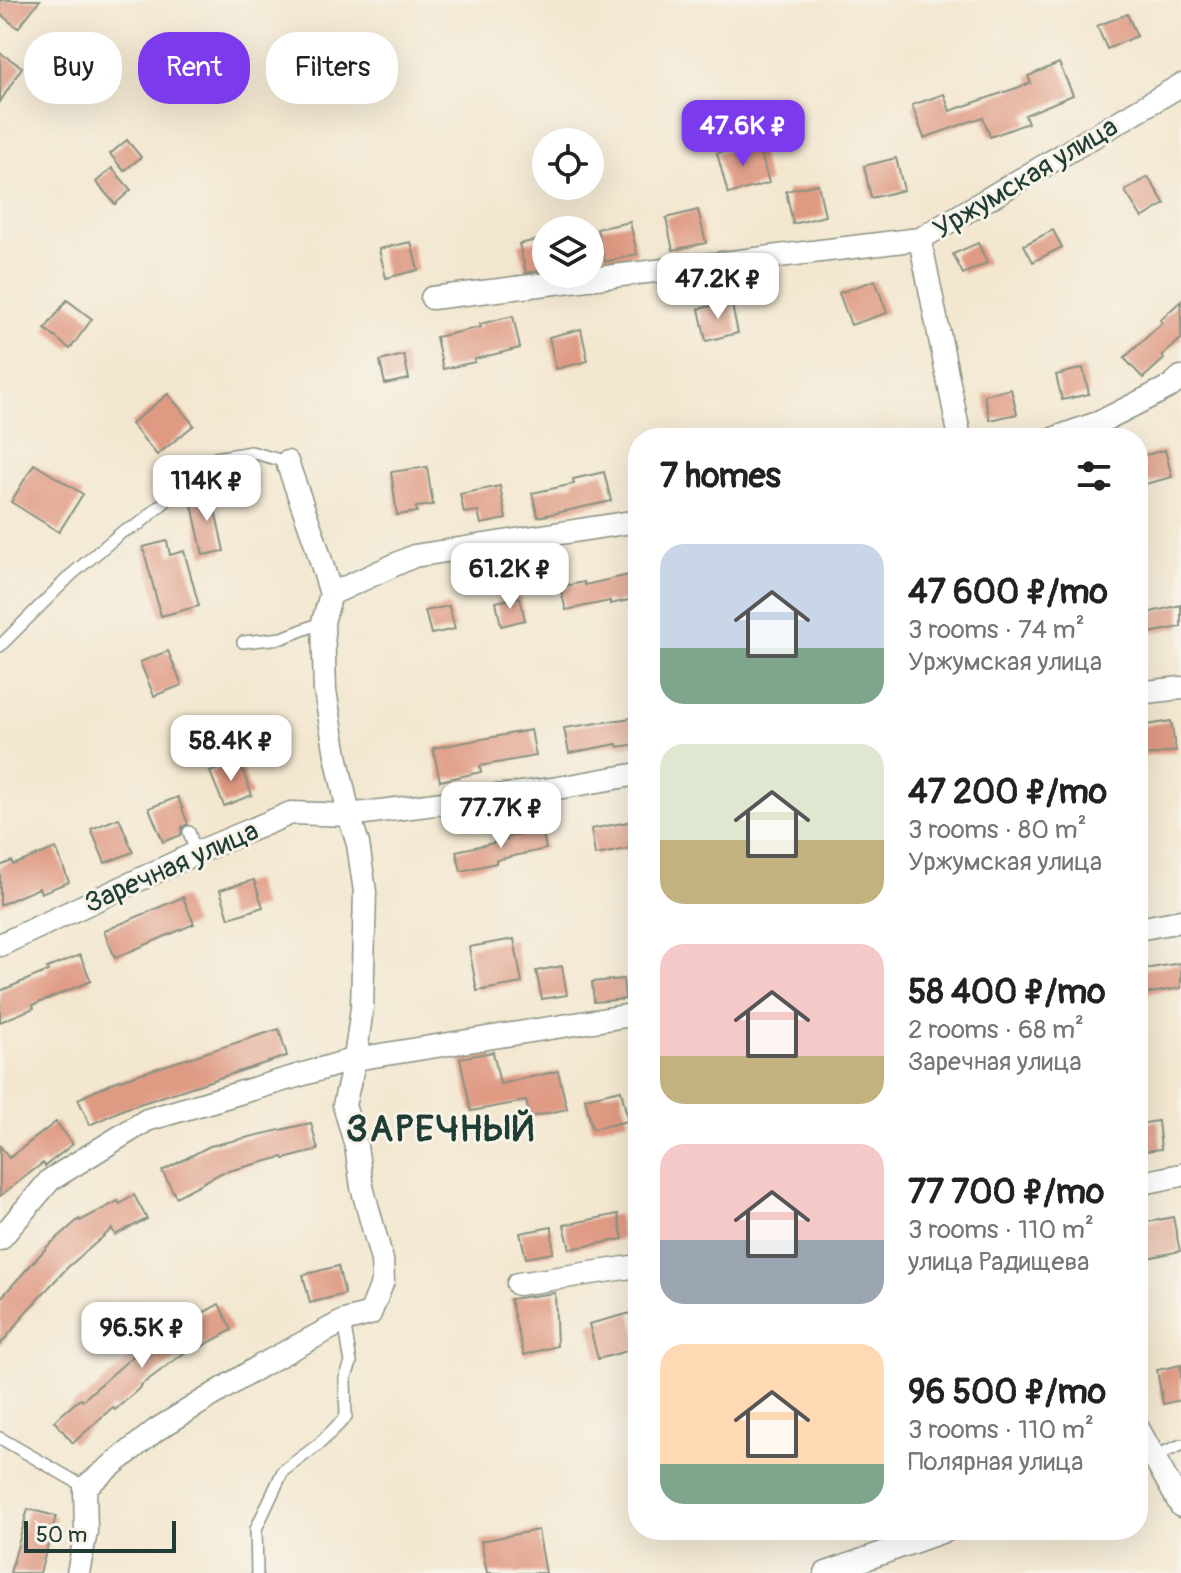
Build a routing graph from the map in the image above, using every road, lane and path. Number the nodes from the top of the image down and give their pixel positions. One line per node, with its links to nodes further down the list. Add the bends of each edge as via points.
1 (1181, 85): 2 (street, Уржумская улица)
2 (920, 239): 3 (street, Уржумская улица); 5 (street)
3 (432, 298)
4 (1181, 377): 6 (street)
5 (958, 428)
6 (1083, 428)
7 (287, 462): 9 (street); 12 (lane, via 251,452 216,458 71,575)
8 (628, 523): 9 (street, via 414,556)
9 (331, 594): 10 (street)
10 (323, 622): 11 (lane, via 282,638); 16 (street, via 325,691)
11 (243, 642)
12 (0, 646)
13 (1181, 688): 14 (street)
14 (1148, 692)
15 (628, 776): 16 (street, Заречная улица)
16 (349, 815): 19 (street, Заречная улица, via 291,813 192,842); 21 (street, via 365,892)
17 (1181, 921): 18 (street)
18 (1148, 927)
19 (0, 945)
20 (628, 1016): 21 (street)
21 (355, 1059): 24 (street, via 147,1120 50,1180); 27 (street, via 344,1105 383,1281 370,1314)
22 (1181, 1175): 23 (street)
23 (1148, 1182)
24 (0, 1239)
25 (628, 1268): 26 (street)
26 (518, 1284)
27 (344, 1321): 32 (street, via 156,1430); 36 (lane, via 351,1363 345,1379 346,1417 283,1471 256,1529)
28 (0, 1438): 32 (lane)
29 (1181, 1445): 30 (lane)
30 (1148, 1458)
31 (1148, 1462): 33 (street)
32 (85, 1487): 35 (street, via 86,1532)
33 (1181, 1506)
34 (919, 1540): 37 (street)
35 (78, 1573)
36 (257, 1573)
37 (826, 1573)

